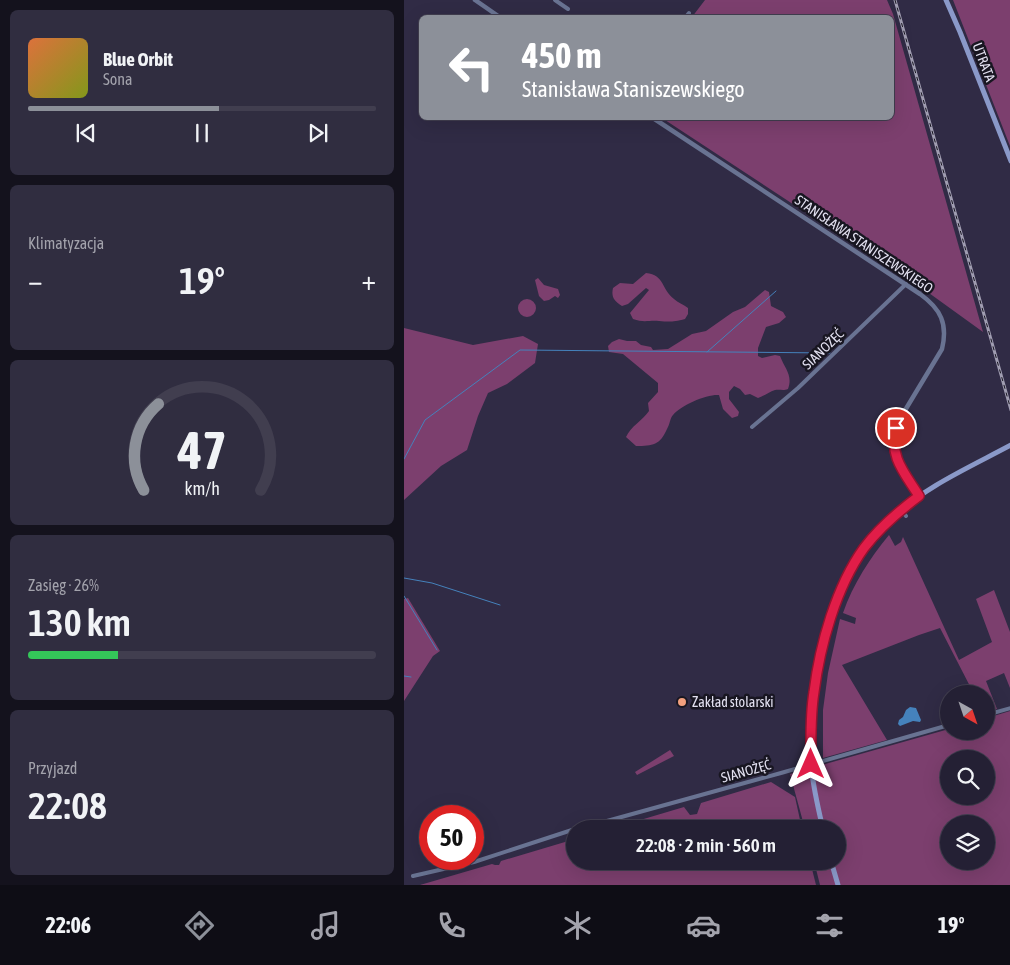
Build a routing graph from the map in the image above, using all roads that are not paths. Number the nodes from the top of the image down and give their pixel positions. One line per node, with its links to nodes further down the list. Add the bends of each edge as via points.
1 (474, 0): 5 (street)
2 (555, 0): 4 (street)
3 (946, 0): 7 (main road, UTRATA)
4 (568, 9)
5 (496, 15)
6 (656, 120): 8 (street, STANISŁAWA STANISZEWSKIEGO)
7 (1010, 161)
8 (906, 284): 9 (street, SIANOŻĘĆ, via 798,388); 11 (street, STANISŁAWA STANISZEWSKIEGO, via 934,306 943,320 945,333 942,349 901,417 893,438 894,454)
9 (752, 427)
10 (1010, 445): 11 (main road)
11 (919, 496): 12 (main road)
12 (900, 510): 13 (street); 17 (main road, via 863,549 832,613 814,692)
13 (906, 516)
14 (1010, 708): 15 (street)
15 (995, 712)
16 (940, 728): 17 (street, SIANOŻĘĆ)
17 (811, 764): 18 (street, SIANOŻĘĆ); 19 (main road)
18 (609, 820)
19 (821, 820)
20 (566, 833): 22 (street, SIANOŻĘĆ, via 474,862)
21 (834, 870): 23 (main road)
22 (413, 876)
23 (838, 885)

